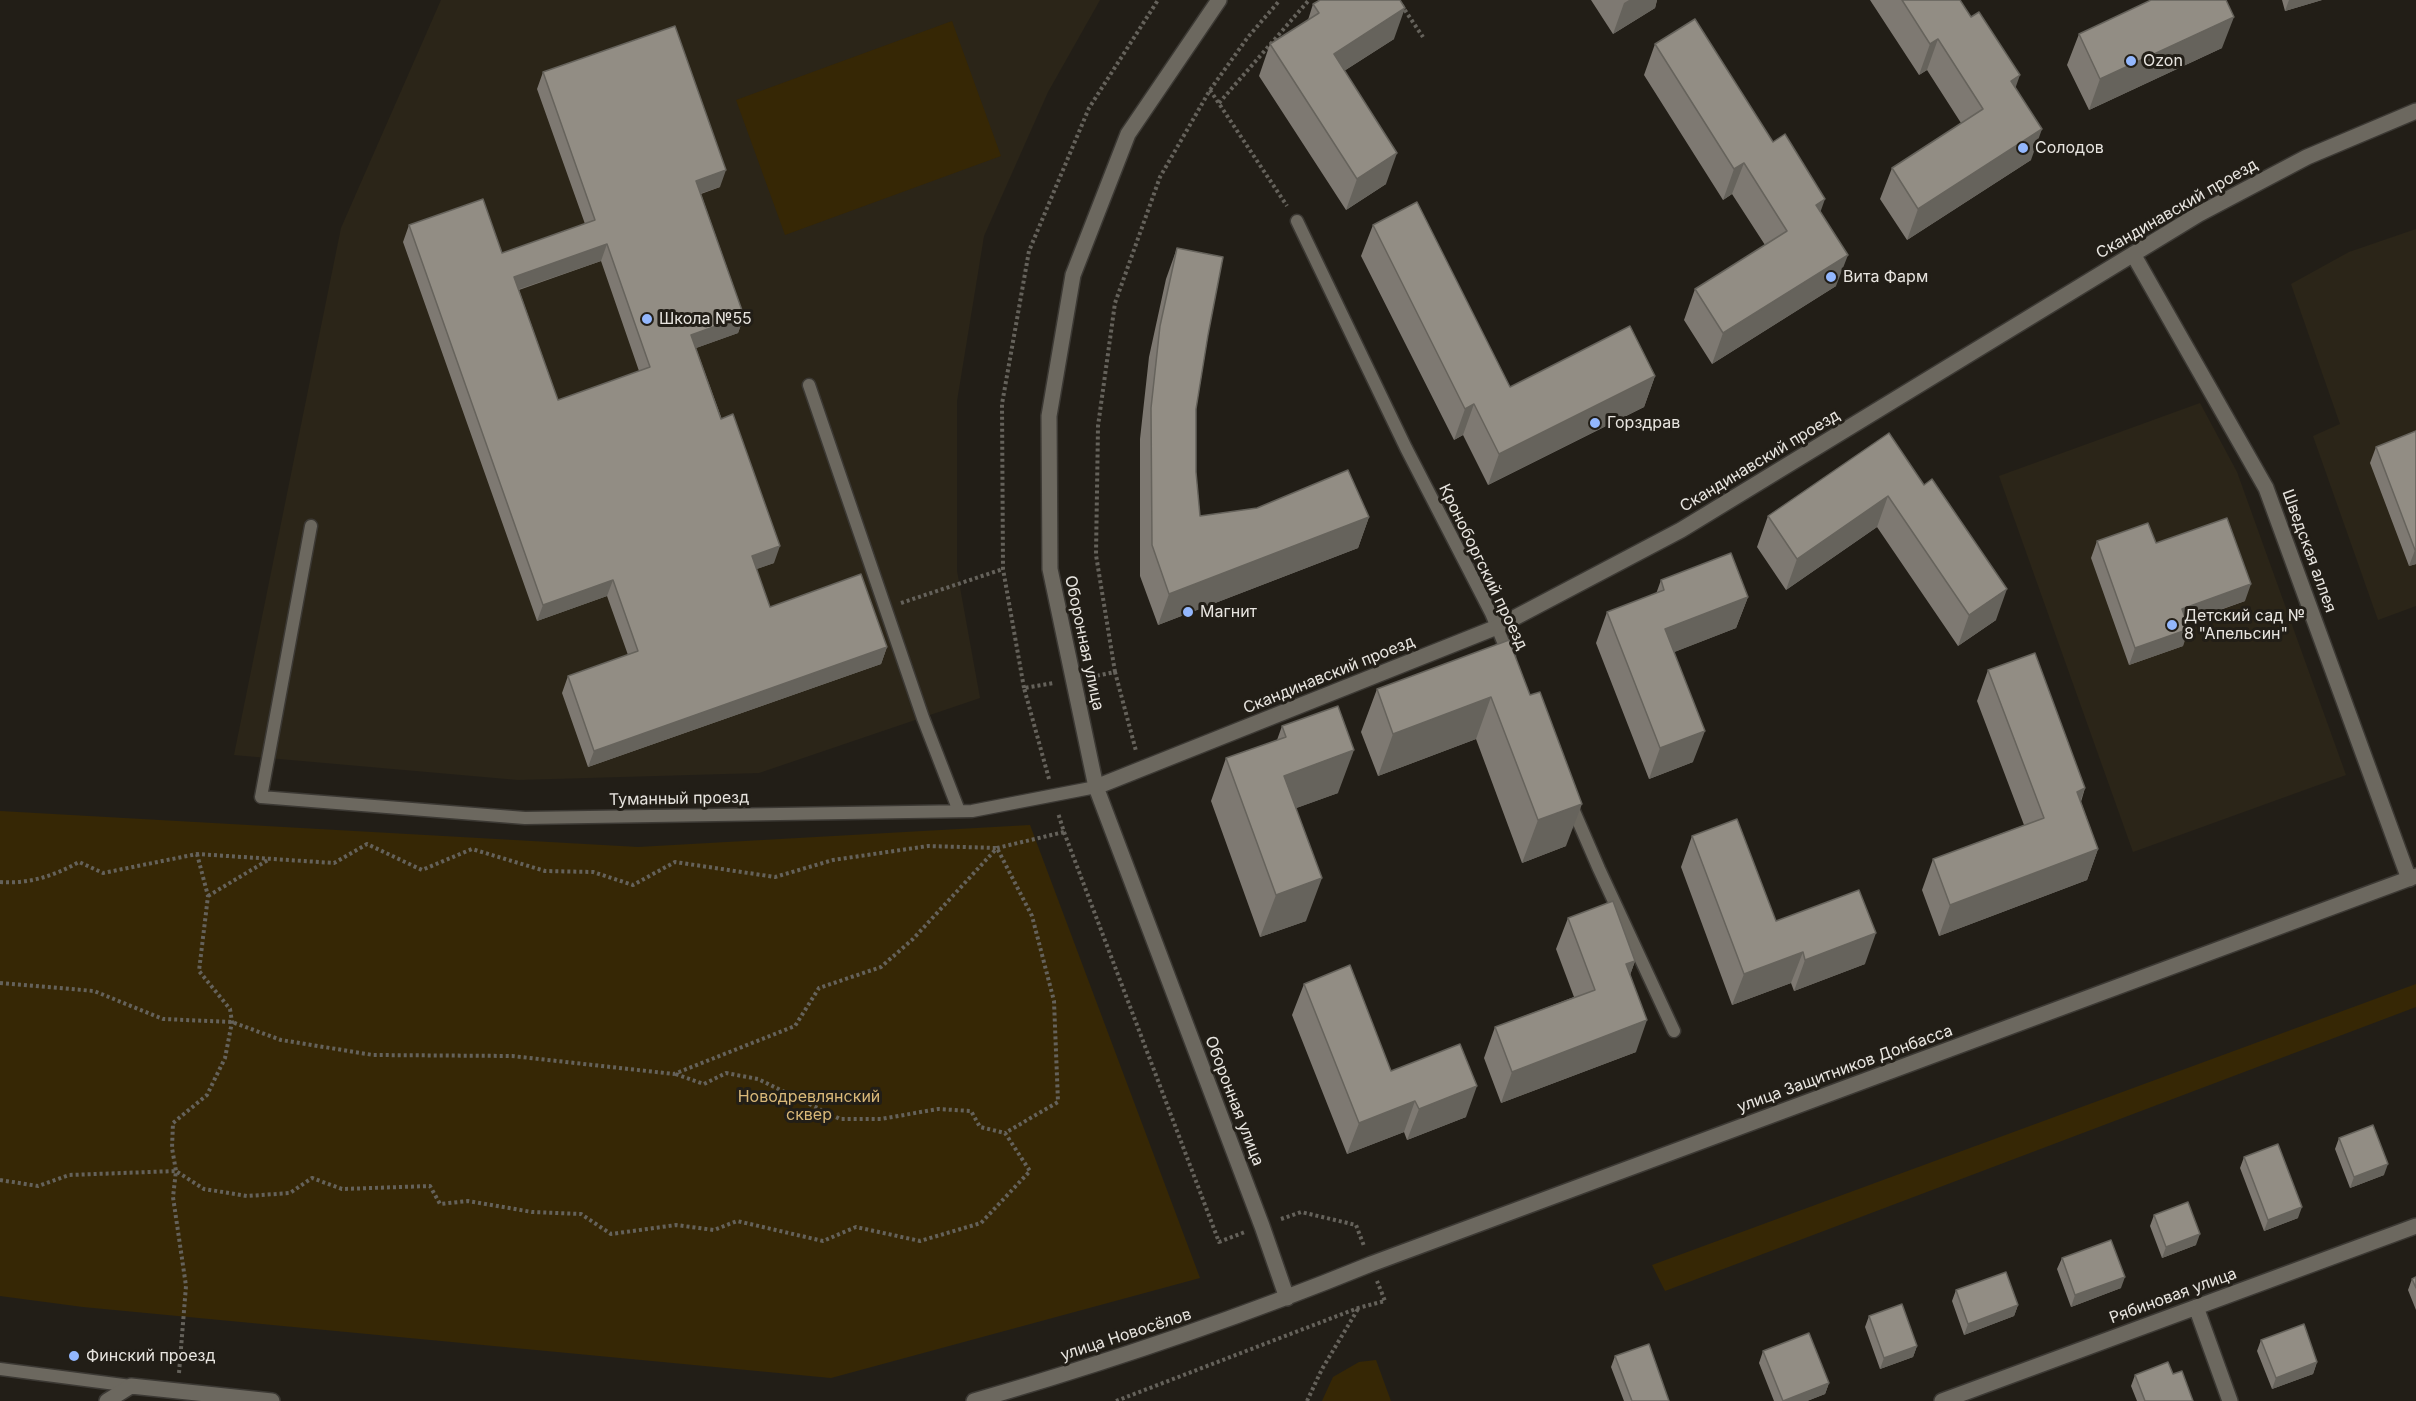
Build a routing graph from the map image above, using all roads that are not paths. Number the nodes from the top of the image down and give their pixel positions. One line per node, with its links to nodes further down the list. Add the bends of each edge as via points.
1 (1219, 0): 9 (street, Оборонная улица, via 1128,134 1072,275 1049,416 1050,568)
2 (2416, 111): 4 (street, Скандинавский проезд, via 2307,157)
3 (1298, 221): 7 (lane, Кроноборгский проезд)
4 (2133, 254): 7 (street, Скандинавский проезд, via 1681,530); 12 (street, Шведская аллея, via 2266,488)
5 (809, 385): 11 (lane, via 923,718)
6 (311, 526): 11 (lane, Туманный проезд, via 261,797 525,818)
7 (1497, 627): 8 (lane, Кроноборгский проезд); 9 (street, Скандинавский проезд)
8 (1516, 671)
9 (1096, 788): 11 (lane, Туманный проезд); 15 (street, Оборонная улица)
10 (1566, 792): 13 (lane)
11 (959, 811)
12 (2413, 877): 15 (street, улица Защитников Донбасса)
13 (1674, 1030)
14 (2416, 1226): 16 (street, Рябиновая улица)
15 (1287, 1298): 21 (street, улица Новосёлов, via 1087,1368)
16 (2196, 1307): 22 (street, Рябиновая улица); 23 (street)
17 (0, 1369): 18 (lane)
18 (130, 1386): 19 (street); 20 (street)
19 (107, 1401)
20 (272, 1401)
21 (974, 1401)
22 (1942, 1401)
23 (2230, 1401)

